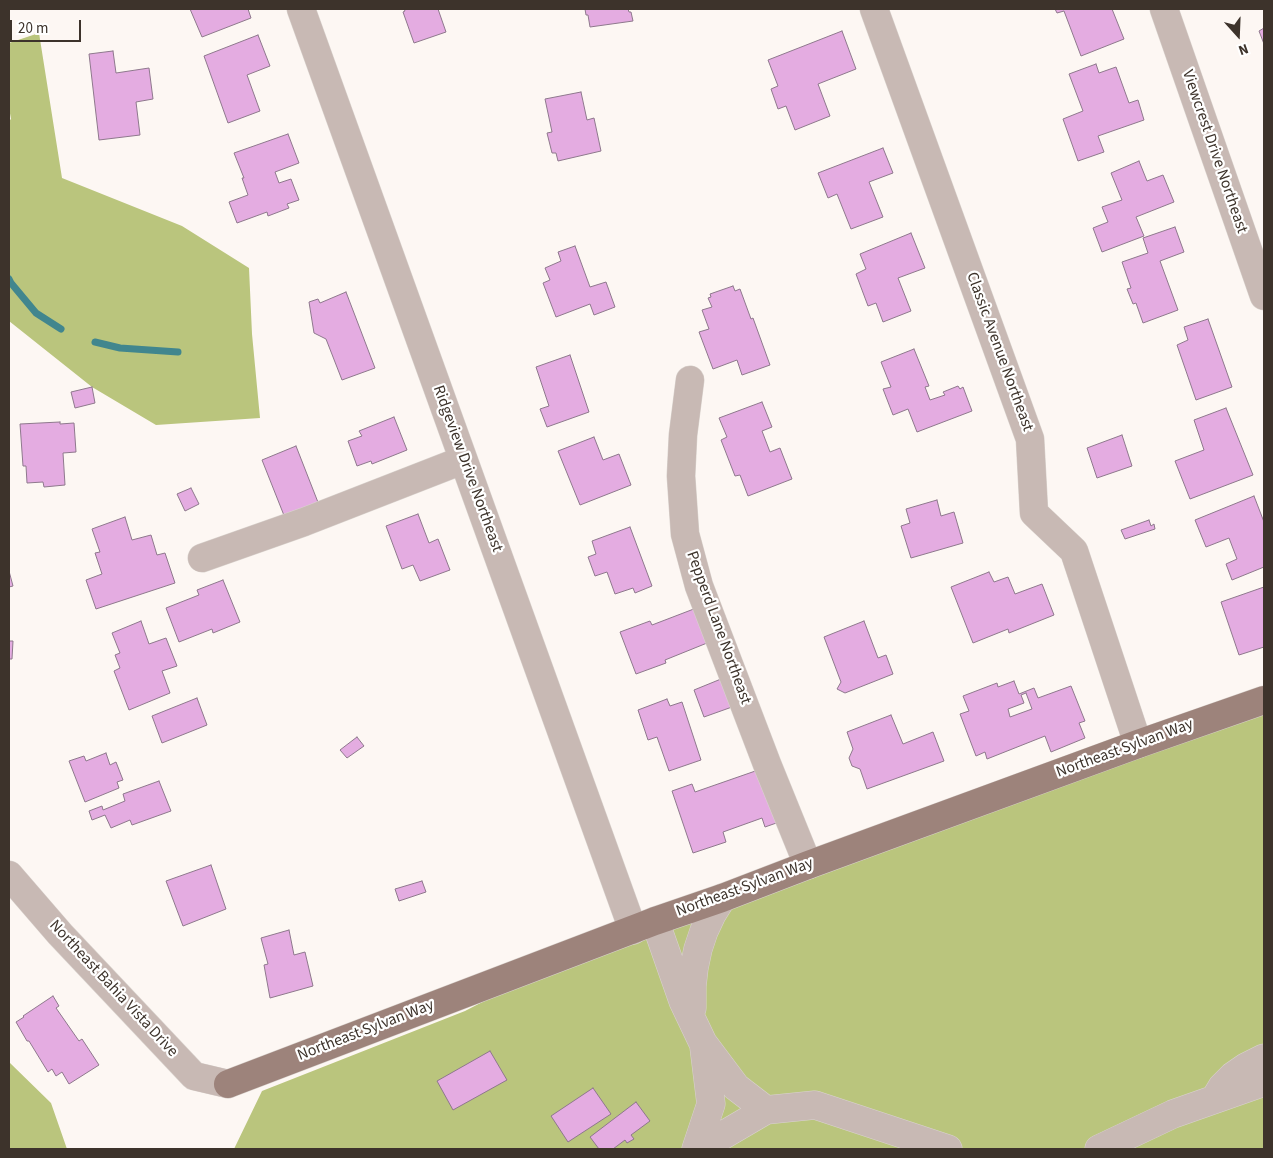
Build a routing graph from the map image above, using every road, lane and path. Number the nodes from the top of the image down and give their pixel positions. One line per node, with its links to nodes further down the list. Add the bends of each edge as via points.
1 (301, 9): 6 (street, Ridgeview Drive Northeast)
2 (874, 9): 9 (street, Classic Avenue Northeast, via 1030,439 1034,513 1074,551)
3 (1164, 9): 4 (street, Viewcrest Drive Northeast)
4 (1264, 296)
5 (690, 380): 10 (street, Pepperd Lane Northeast, via 681,476 685,534 699,586)
6 (463, 460): 7 (street); 13 (street, Ridgeview Drive Northeast)
7 (202, 558)
8 (1264, 700): 9 (main road, Northeast Sylvan Way)
9 (1138, 744): 10 (main road, Northeast Sylvan Way)
10 (808, 865): 12 (main road, Northeast Sylvan Way)
11 (9, 876): 17 (street, Northeast Bahia Vista Drive, via 194,1076)
12 (722, 898): 13 (main road, Northeast Sylvan Way); 14 (street, via 704,931 696,959 691,1004)
13 (644, 925): 14 (street, Ridgeview Drive Northeast); 17 (main road, Northeast Sylvan Way)
14 (698, 1033): 19 (street, via 736,1087); 20 (street, via 711,1104)
15 (1264, 1058): 18 (street, via 1233,1076)
16 (1264, 1082): 18 (street)
17 (228, 1084)
18 (1213, 1100): 23 (street, via 1173,1114)
19 (766, 1110): 21 (street); 22 (street, via 815,1106)
20 (696, 1149)
21 (702, 1149)
22 (948, 1149)
23 (1100, 1149)

